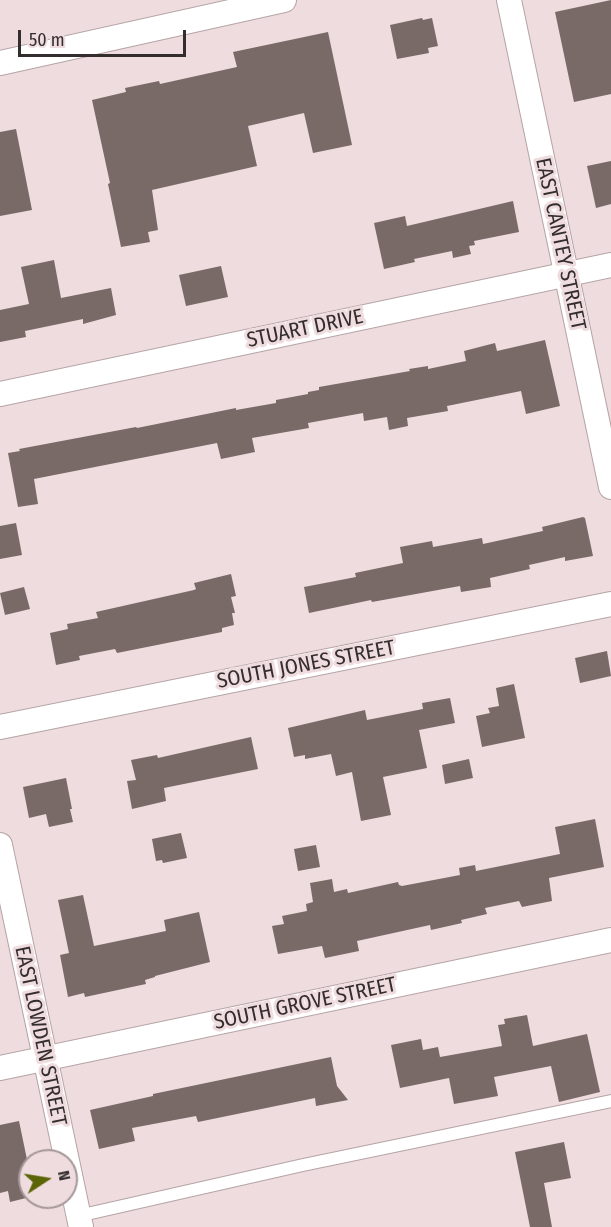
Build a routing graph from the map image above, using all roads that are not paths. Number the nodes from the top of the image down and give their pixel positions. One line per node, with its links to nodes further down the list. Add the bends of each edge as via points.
1 (285, 0): 3 (street)
2 (509, 0): 5 (street, EAST CANTEY STREET)
3 (0, 63)
4 (611, 265): 5 (street, STUART DRIVE)
5 (567, 274): 6 (street, STUART DRIVE); 7 (street, EAST CANTEY STREET)
6 (0, 394)
7 (611, 487)
8 (611, 604): 9 (street, SOUTH JONES STREET)
9 (0, 727)
10 (0, 845): 11 (street, EAST LOWDEN STREET)
11 (6, 904): 13 (street, EAST LOWDEN STREET)
12 (611, 939): 13 (street, SOUTH GROVE STREET)
13 (45, 1059): 14 (street, SOUTH GROVE STREET); 16 (street, EAST LOWDEN STREET)
14 (0, 1068)
15 (611, 1101): 16 (lane, via 303,1165)
16 (80, 1221)

